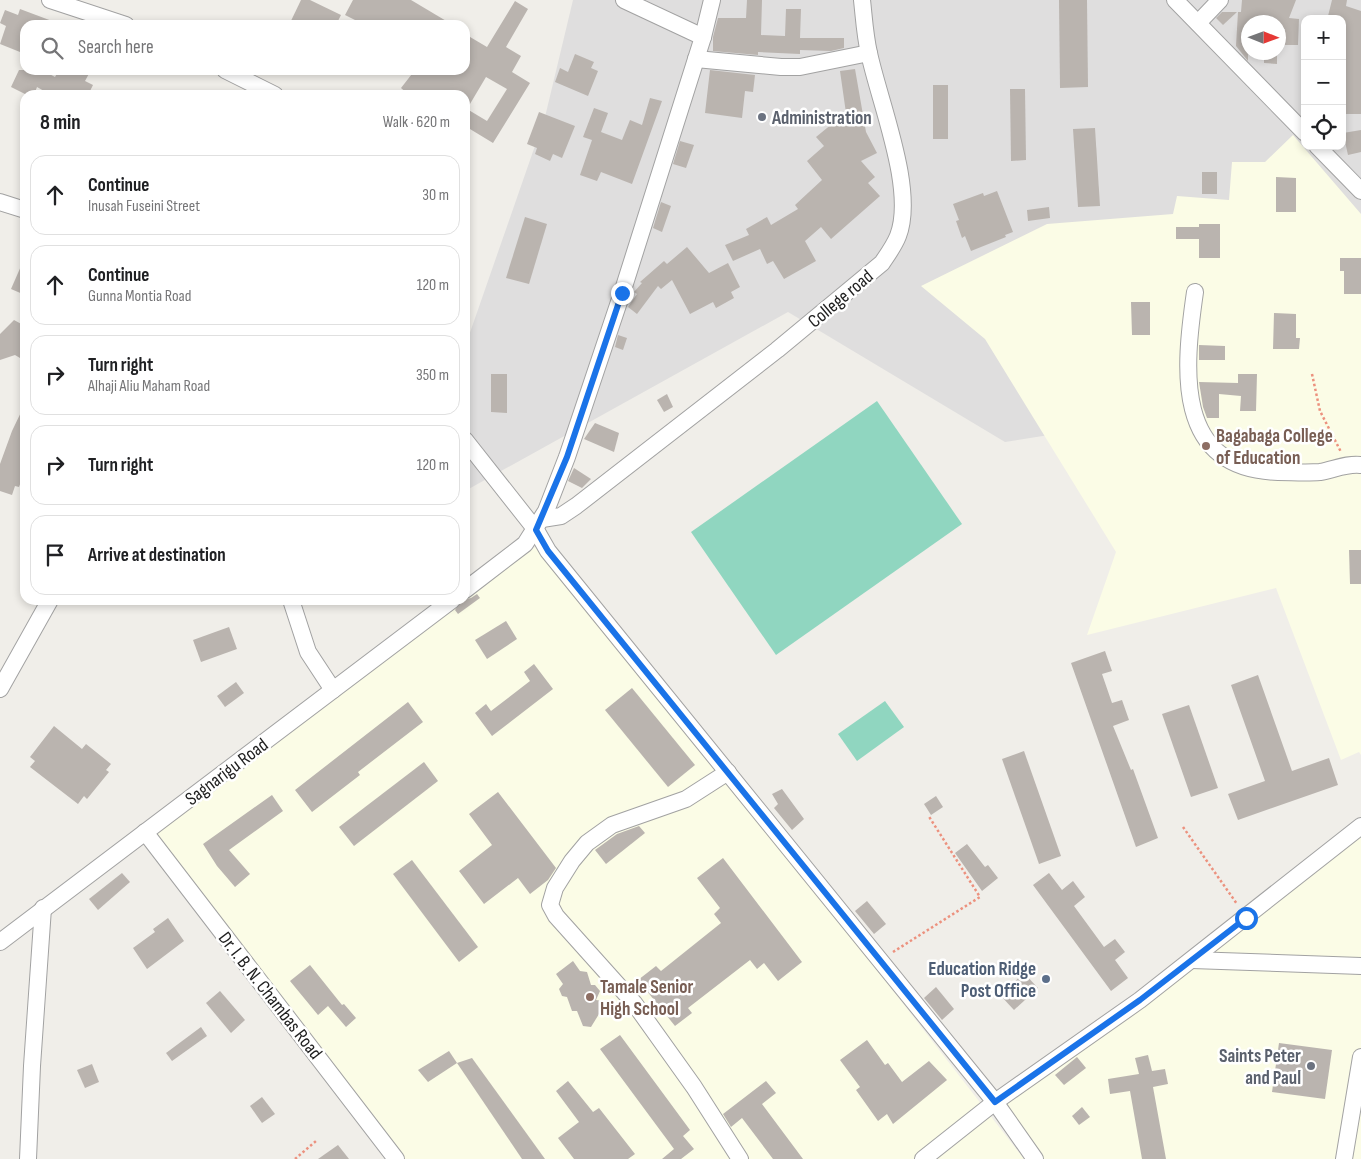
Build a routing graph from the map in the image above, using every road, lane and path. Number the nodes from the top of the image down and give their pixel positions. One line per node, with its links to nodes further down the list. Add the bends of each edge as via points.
1 (50, 0): 7 (street)
2 (712, 0): 9 (street)
3 (862, 0): 10 (street, College road)
4 (1175, 0): 8 (street)
5 (1220, 0): 8 (street)
6 (629, 1): 9 (street)
7 (111, 20)
8 (1198, 24): 14 (street)
9 (703, 37): 11 (street)
10 (869, 53): 11 (street, via 790,67); 23 (street, College road, via 894,147 900,185 901,220 890,251 882,262 777,350 584,500 562,516)
11 (696, 58): 23 (street, via 585,404)
12 (236, 75): 13 (street)
13 (265, 90)
14 (1301, 129)
15 (1322, 150): 16 (street)
16 (1361, 191)
17 (0, 202): 18 (street)
18 (20, 208)
19 (1195, 292): 22 (street, via 1189,348 1190,384 1196,421 1205,441 1223,458 1244,467 1275,472 1320,472)
20 (1312, 374): 22 (path, via 1320,411 1341,453)
21 (470, 446): 23 (street)
22 (1358, 464)
23 (539, 525): 24 (street, via 525,544); 30 (street, via 548,551)
24 (470, 586)
25 (47, 605): 28 (street)
26 (293, 605): 29 (street, via 308,652)
27 (445, 605): 29 (street, Sagnarigu Road)
28 (0, 689)
29 (333, 690): 34 (street, Sagnarigu Road)
30 (728, 772): 38 (street); 47 (street, via 686,799 612,826 588,843 561,878 550,905 556,916 634,1003)
31 (928, 814): 38 (path, via 980,897)
32 (1361, 826): 36 (street)
33 (1183, 827): 36 (path)
34 (145, 832): 35 (street, Sagnarigu Road); 46 (street, Dr. I. B. N. Chambas Road)
35 (43, 908): 37 (street, Sagnarigu Road); 44 (street)
36 (1246, 918): 39 (street)
37 (0, 942)
38 (880, 960): 42 (street)
39 (1192, 960): 40 (street); 42 (street)
40 (1361, 966)
41 (1361, 1057): 50 (street)
42 (995, 1102): 48 (street); 49 (street)
43 (316, 1141): 45 (path)
44 (28, 1159)
45 (296, 1159)
46 (396, 1159)
47 (740, 1159)
48 (923, 1159)
49 (1035, 1159)
50 (1344, 1159)

